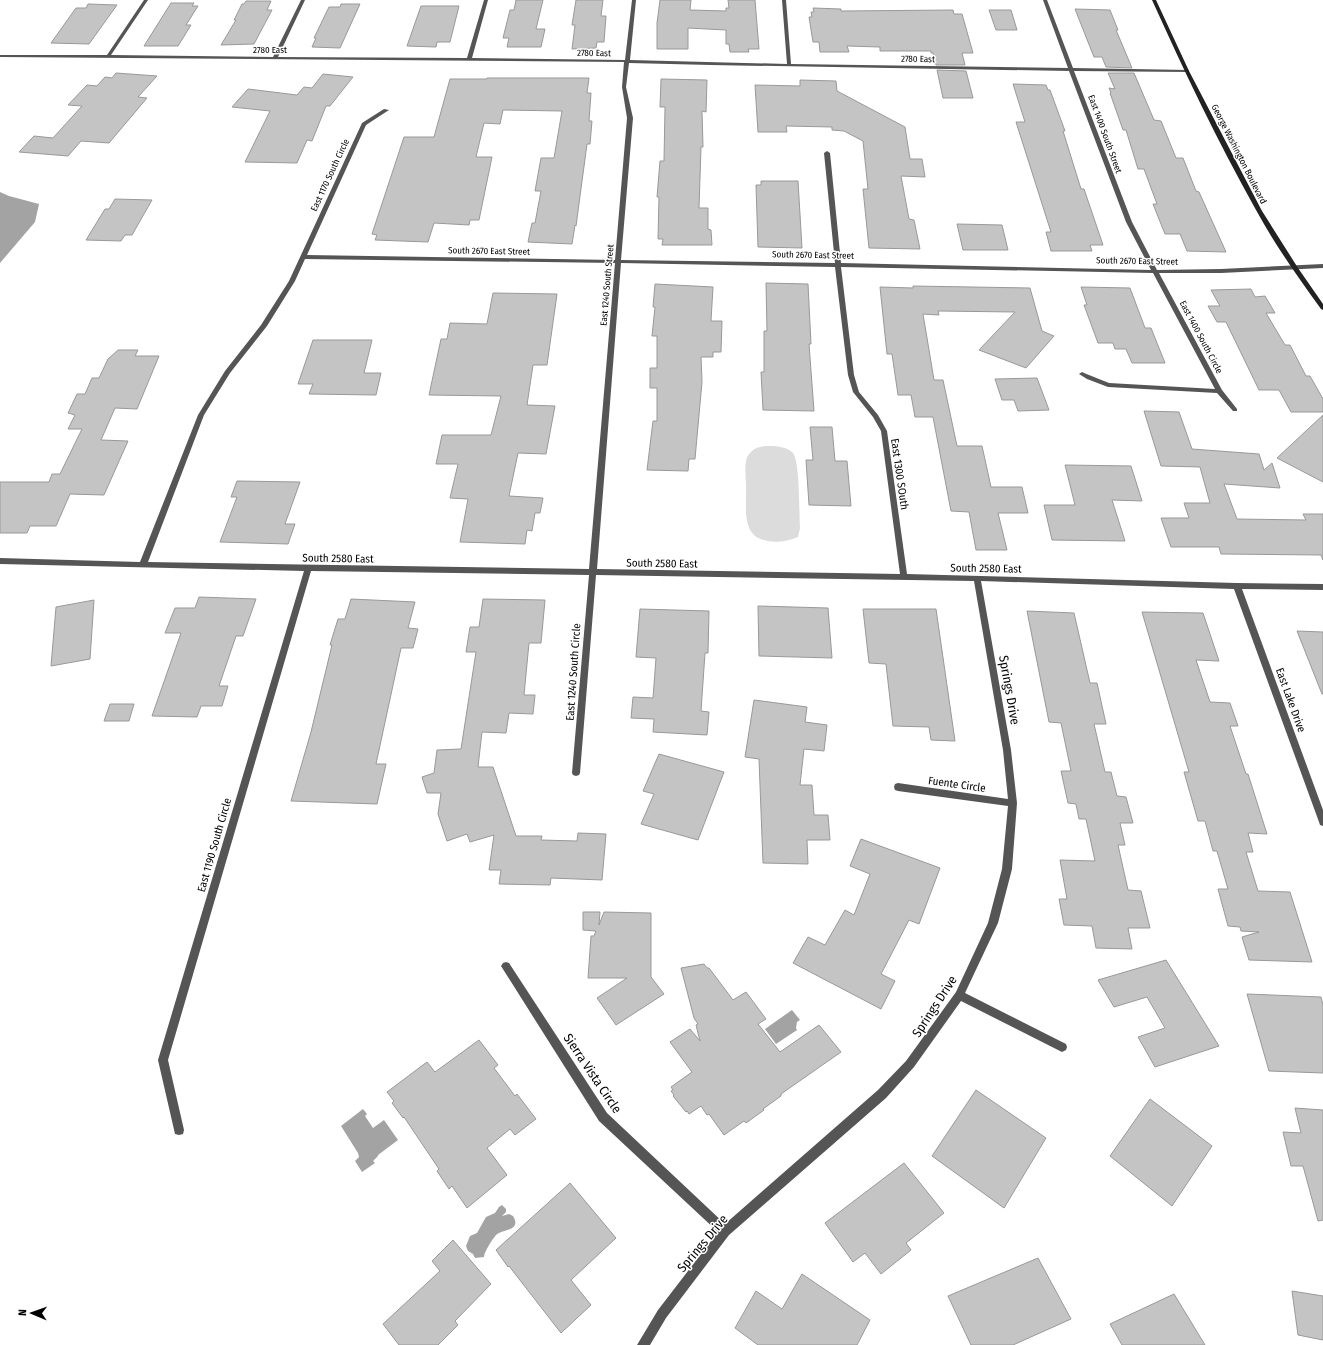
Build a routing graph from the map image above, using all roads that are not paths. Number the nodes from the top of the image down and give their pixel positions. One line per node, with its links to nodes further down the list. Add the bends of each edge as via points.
1 (146, 0): 9 (street)
2 (303, 0): 10 (street)
3 (486, 0): 11 (street)
4 (634, 0): 12 (street, East 1240 South Street)
5 (784, 0): 13 (street)
6 (1045, 0): 14 (street, East 1400 South Street)
7 (1154, 0): 15 (main road, George Washington Boulevard)
8 (0, 56): 9 (street, 2780 East)
9 (108, 57): 10 (street, 2780 East)
10 (275, 58): 11 (street, 2780 East)
11 (469, 59): 12 (street, 2780 East)
12 (627, 61): 13 (street, 2780 East); 19 (street, East 1240 South Street, via 624,87 630,118)
13 (789, 66): 14 (street, 2780 East)
14 (1071, 69): 15 (street, 2780 East); 23 (street, East 1400 South Street, via 1119,198)
15 (1187, 71): 22 (main road, George Washington Boulevard, via 1259,211)
16 (386, 110): 18 (street, East 1170 South Circle, via 364,124)
17 (828, 153): 20 (street, East 1300 SOuth)
18 (303, 257): 19 (street, South 2670 East Street); 29 (street, East 1170 South Circle, via 292,281 264,326 227,372 201,415)
19 (618, 262): 20 (street, South 2670 East Street); 31 (street, East 1240 South Street)
20 (838, 265): 23 (street, South 2670 East Street); 32 (street, East 1300 SOuth, via 851,375 856,392 876,416 884,431)
21 (1323, 266): 22 (street, South 2670 East Street)
22 (1295, 268): 23 (street, South 2670 East Street); 24 (main road, George Washington Boulevard)
23 (1156, 271): 26 (street, East 1400 South Circle)
24 (1323, 308)
25 (1082, 374): 26 (street, via 1108,385)
26 (1220, 391): 27 (street, East 1400 South Circle)
27 (1235, 410)
28 (0, 561): 29 (street, South 2580 East)
29 (143, 564): 30 (street, South 2580 East)
30 (308, 568): 31 (street, South 2580 East); 44 (street, East 1190 South Circle, via 163,1060)
31 (592, 573): 32 (street, South 2580 East); 36 (street, East 1240 South Circle)
32 (904, 577): 33 (street, South 2580 East)
33 (977, 578): 34 (street, South 2580 East); 39 (street, Springs Drive, via 1007,750)
34 (1237, 586): 35 (street, South 2580 East); 38 (street, East Lake Drive)
35 (1323, 586)
36 (576, 773)
37 (898, 787): 39 (street, Fuente Circle)
38 (1319, 802): 40 (street, East Lake Drive)
39 (1013, 803): 42 (street, Springs Drive, via 1007,869 993,923)
40 (1323, 822)
41 (506, 966): 45 (street, Sierra Vista Circle, via 603,1118)
42 (959, 995): 43 (street); 45 (street, Springs Drive, via 910,1064 882,1094)
43 (1062, 1047)
44 (178, 1130)
45 (725, 1231): 46 (street, Springs Drive, via 662,1314)
46 (643, 1345)

